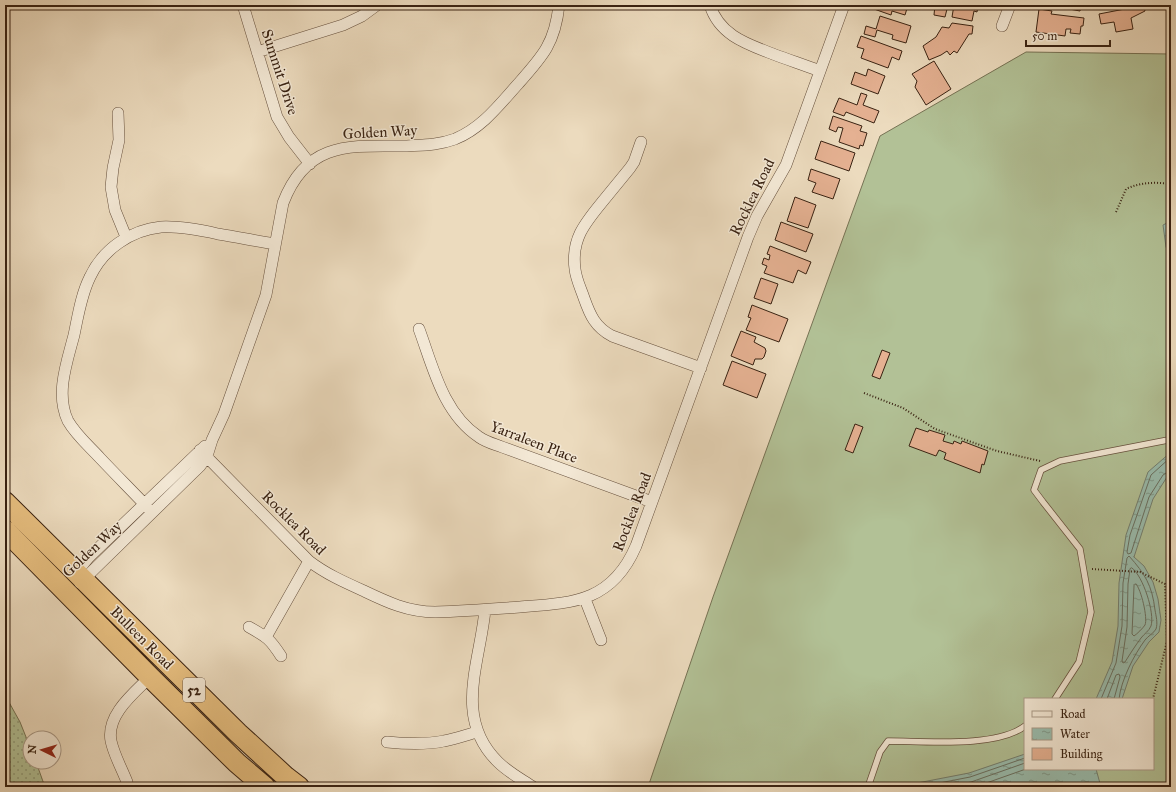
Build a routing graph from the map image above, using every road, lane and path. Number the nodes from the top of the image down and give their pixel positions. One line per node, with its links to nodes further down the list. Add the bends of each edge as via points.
1 (243, 5): 8 (street, Summit Drive)
2 (377, 5): 8 (street, via 343,25)
3 (559, 5): 12 (street, Golden Way, via 553,35 543,55 489,116 473,130 432,145 359,146 337,149)
4 (710, 5): 9 (street, via 720,25 734,37)
5 (844, 5): 9 (street, Rocklea Road)
6 (1010, 5): 7 (street)
7 (1002, 26)
8 (257, 52): 12 (street, Summit Drive, via 277,117)
9 (820, 71): 18 (street, Rocklea Road, via 786,166 750,231)
10 (118, 112): 15 (street, via 119,140 112,168 112,197)
11 (642, 142): 18 (street, via 630,168 579,234 574,250 577,278 592,318 606,332)
12 (310, 164): 16 (street, Golden Way, via 300,172 283,203)
13 (1171, 184): 14 (path, via 1136,184 1126,189)
14 (1116, 212)
15 (126, 237): 16 (street, via 150,229 172,227); 25 (street, via 104,256 90,277 65,372 62,395 65,412 73,429)
16 (275, 244): 21 (street, Golden Way, via 266,295 224,414)
17 (419, 329): 24 (street, Yarraleen Place, via 448,404 458,418 480,438)
18 (701, 368): 24 (street, Rocklea Road)
19 (864, 393): 22 (path, via 903,408 935,429 997,451 1045,462)
20 (1171, 438): 22 (lane, via 1060,461)
21 (204, 453): 25 (street, Golden Way); 26 (street, Golden Way, via 200,466); 28 (street, Rocklea Road)
22 (1050, 466): 29 (lane, via 1041,470 1034,490 1080,549)
23 (5, 502): 30 (highway, Bulleen Road / 52)
24 (652, 502): 32 (street, Rocklea Road, via 625,568 606,587)
25 (144, 504): 26 (street); 30 (street, Golden Way, via 89,557)
26 (152, 512): 30 (street, Golden Way)
27 (5, 530): 31 (highway, Bulleen Road / 52)
28 (309, 561): 33 (street, Rocklea Road, via 346,583 407,609 434,612); 35 (street)
29 (1083, 569): 39 (lane, via 1091,612 1079,662); 40 (path, via 1140,572 1165,584 1167,641)
30 (80, 577): 31 (street, Golden Way); 43 (highway, Bulleen Road / 52)
31 (66, 592): 38 (highway, Bulleen Road / 52)
32 (585, 599): 33 (street, Rocklea Road, via 559,604); 36 (street)
33 (485, 610): 42 (street, via 472,692 473,717)
34 (249, 627): 35 (street)
35 (266, 637): 37 (street)
36 (601, 640)
37 (281, 656)
38 (150, 677): 45 (highway, Bulleen Road / 52); 46 (street, via 119,709 112,722 111,740)
39 (1056, 698)
40 (1153, 698)
41 (1024, 727): 50 (lane, via 1018,731 979,742 888,741 880,752)
42 (477, 732): 44 (street, via 443,742); 49 (street, via 497,762)
43 (238, 733): 45 (highway, via 243,748 240,757 234,757); 48 (highway, Bulleen Road / 52)
44 (387, 742)
45 (225, 750): 47 (highway, Bulleen Road / 52)
46 (128, 787)
47 (265, 787)
48 (299, 787)
49 (533, 787)
50 (868, 787)

